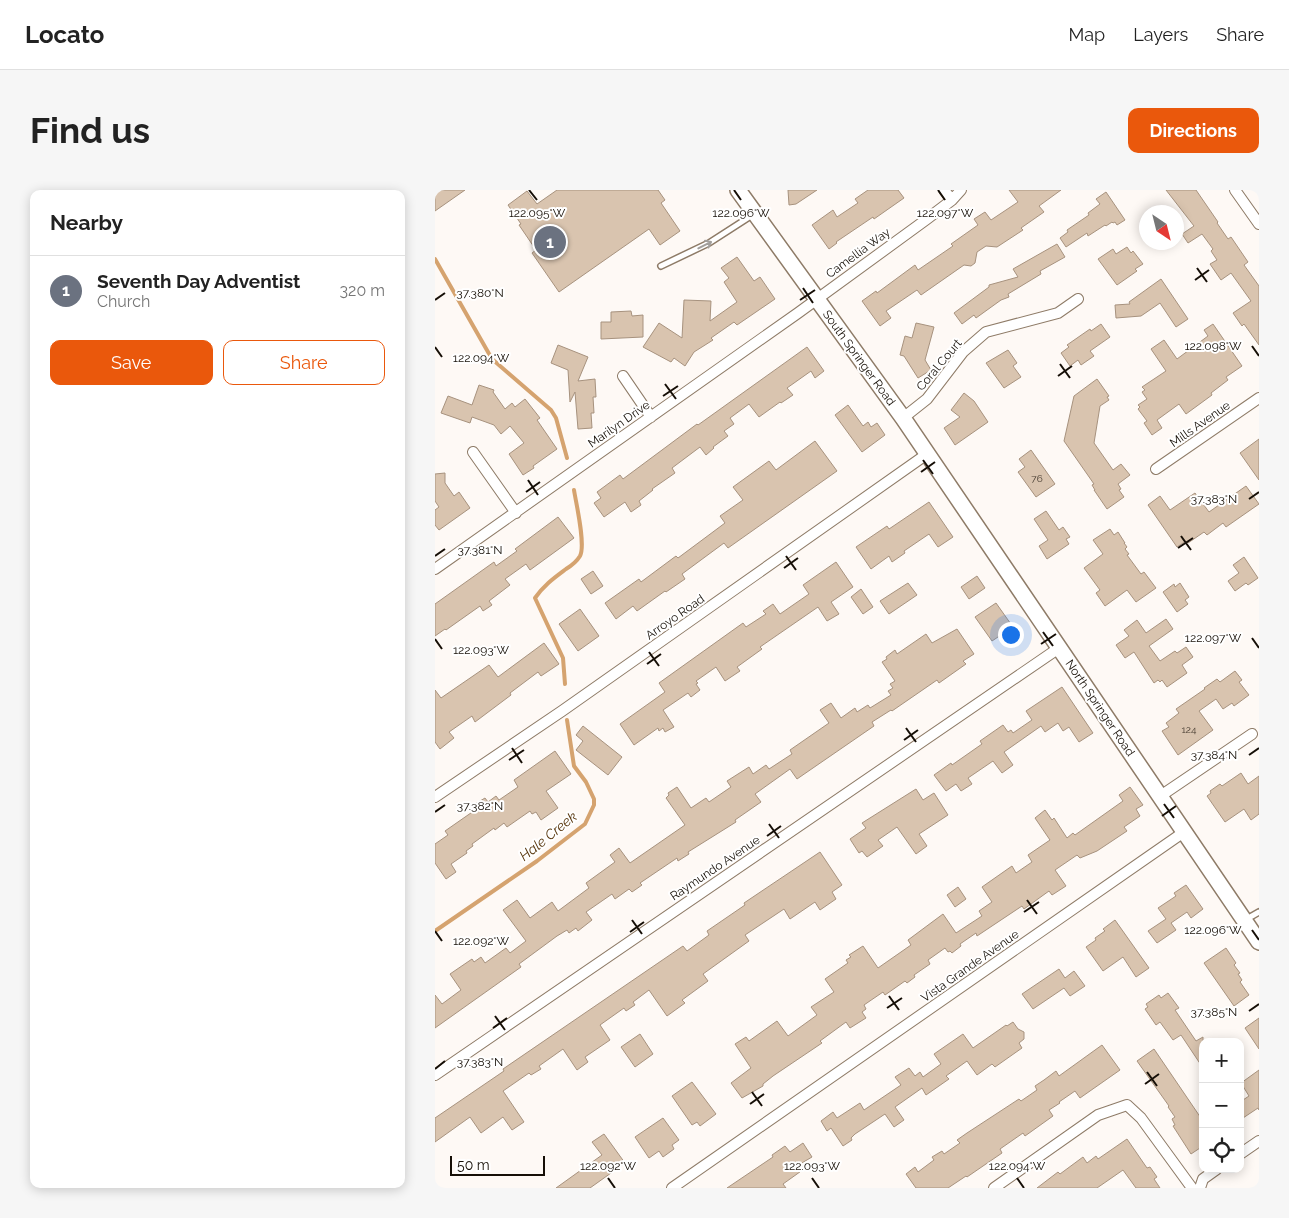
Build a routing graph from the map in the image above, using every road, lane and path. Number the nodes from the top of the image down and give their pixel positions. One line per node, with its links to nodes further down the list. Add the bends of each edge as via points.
1 (738, 190): 6 (street, South Springer Road)
2 (944, 190): 5 (street)
3 (961, 190): 5 (street, Camellia Way)
4 (1235, 190): 7 (street)
5 (952, 200): 9 (street, Camellia Way)
6 (754, 214): 8 (lane, one-way to 6, via 709,243); 9 (street, South Springer Road)
7 (1259, 224)
8 (661, 266)
9 (817, 298): 13 (street, Marilyn Drive); 14 (street, South Springer Road)
10 (1078, 299): 14 (street, Coral Court, via 1058,313 985,332 963,352 927,399)
11 (623, 376): 13 (street)
12 (1259, 398): 17 (street, Mills Avenue)
13 (651, 417): 18 (street, Marilyn Drive)
14 (903, 418): 16 (street, South Springer Road)
15 (473, 452): 18 (street)
16 (927, 454): 20 (street, North Springer Road); 22 (street, Arroyo Road)
17 (1156, 470)
18 (516, 513): 19 (street, Marilyn Drive)
19 (435, 569)
20 (1059, 648): 23 (street, North Springer Road); 28 (street, Raymundo Avenue)
21 (1252, 734): 23 (street)
22 (435, 797)
23 (1159, 797): 24 (street, North Springer Road)
24 (1184, 832): 26 (street, North Springer Road); 32 (street, Vista Grande Avenue)
25 (1259, 912): 26 (lane)
26 (1245, 920): 27 (street, North Springer Road)
27 (1259, 942)
28 (435, 1075)
29 (1259, 1141): 30 (street)
30 (1244, 1151)
31 (1211, 1173): 35 (street, via 1203,1179)
32 (672, 1188)
33 (994, 1188): 34 (street, via 1098,1115 1127,1105 1141,1118)
34 (1192, 1188)
35 (1200, 1188)

